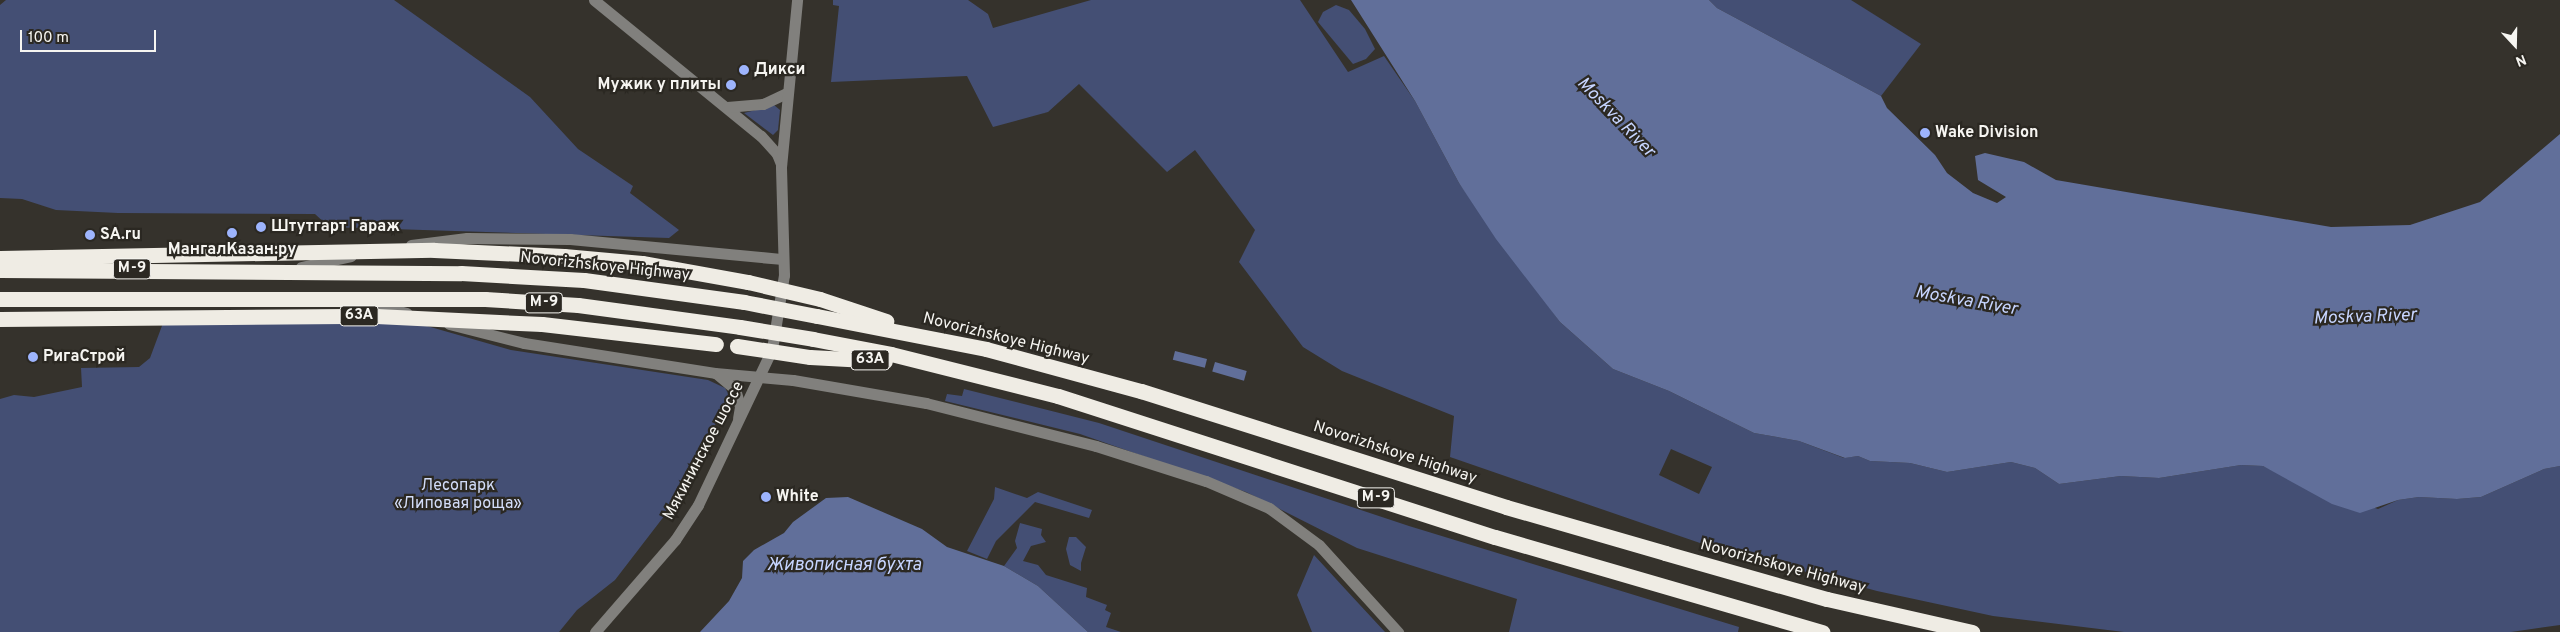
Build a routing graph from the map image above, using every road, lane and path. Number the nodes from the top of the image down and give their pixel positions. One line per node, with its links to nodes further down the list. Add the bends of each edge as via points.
1 (594, 0): 4 (street)
2 (797, 0): 3 (street, Мякининское шоссе)
3 (787, 92): 4 (street, via 763,104); 5 (street, Мякининское шоссе)
4 (727, 107): 6 (street)
5 (783, 135): 6 (street, via 772,139); 7 (street, Мякининское шоссе)
6 (761, 136): 7 (street, via 778,154)
7 (781, 166): 9 (street, Мякининское шоссе)
8 (0, 258): 15 (highway, bridge, via 434,250 555,255 642,263 748,282 820,299)
9 (783, 259): 10 (street, via 570,239 467,238 370,252); 18 (street, Мякининское шоссе, via 781,313)
10 (292, 269): 11 (highway, Novorizhskoye Highway / М-9); 15 (highway, Novorizhskoye Highway / М-9, bridge, via 461,272 584,280 744,302)
11 (0, 270)
12 (346, 297): 13 (highway, М-9); 16 (highway, М-9, bridge, via 578,305 813,339); 17 (street, via 524,343)
13 (0, 299)
14 (0, 319): 16 (highway, 63A, bridge, via 376,316 542,324 810,357)
15 (935, 338): 23 (highway, Novorizhskoye Highway / М-9, via 1141,391 1674,556 1827,599)
16 (931, 364): 22 (highway, М-9, via 1101,409 1495,537)
17 (715, 373): 18 (street); 19 (street, via 735,389 740,407)
18 (762, 376): 19 (street, Мякининское шоссе); 21 (street, via 926,403 1019,425 1096,446 1238,493 1269,508 1320,545)
19 (737, 428): 20 (street, Мякининское шоссе, via 698,505 675,540)
20 (595, 632)
21 (1398, 632)
22 (1822, 632)
23 (1972, 632)

